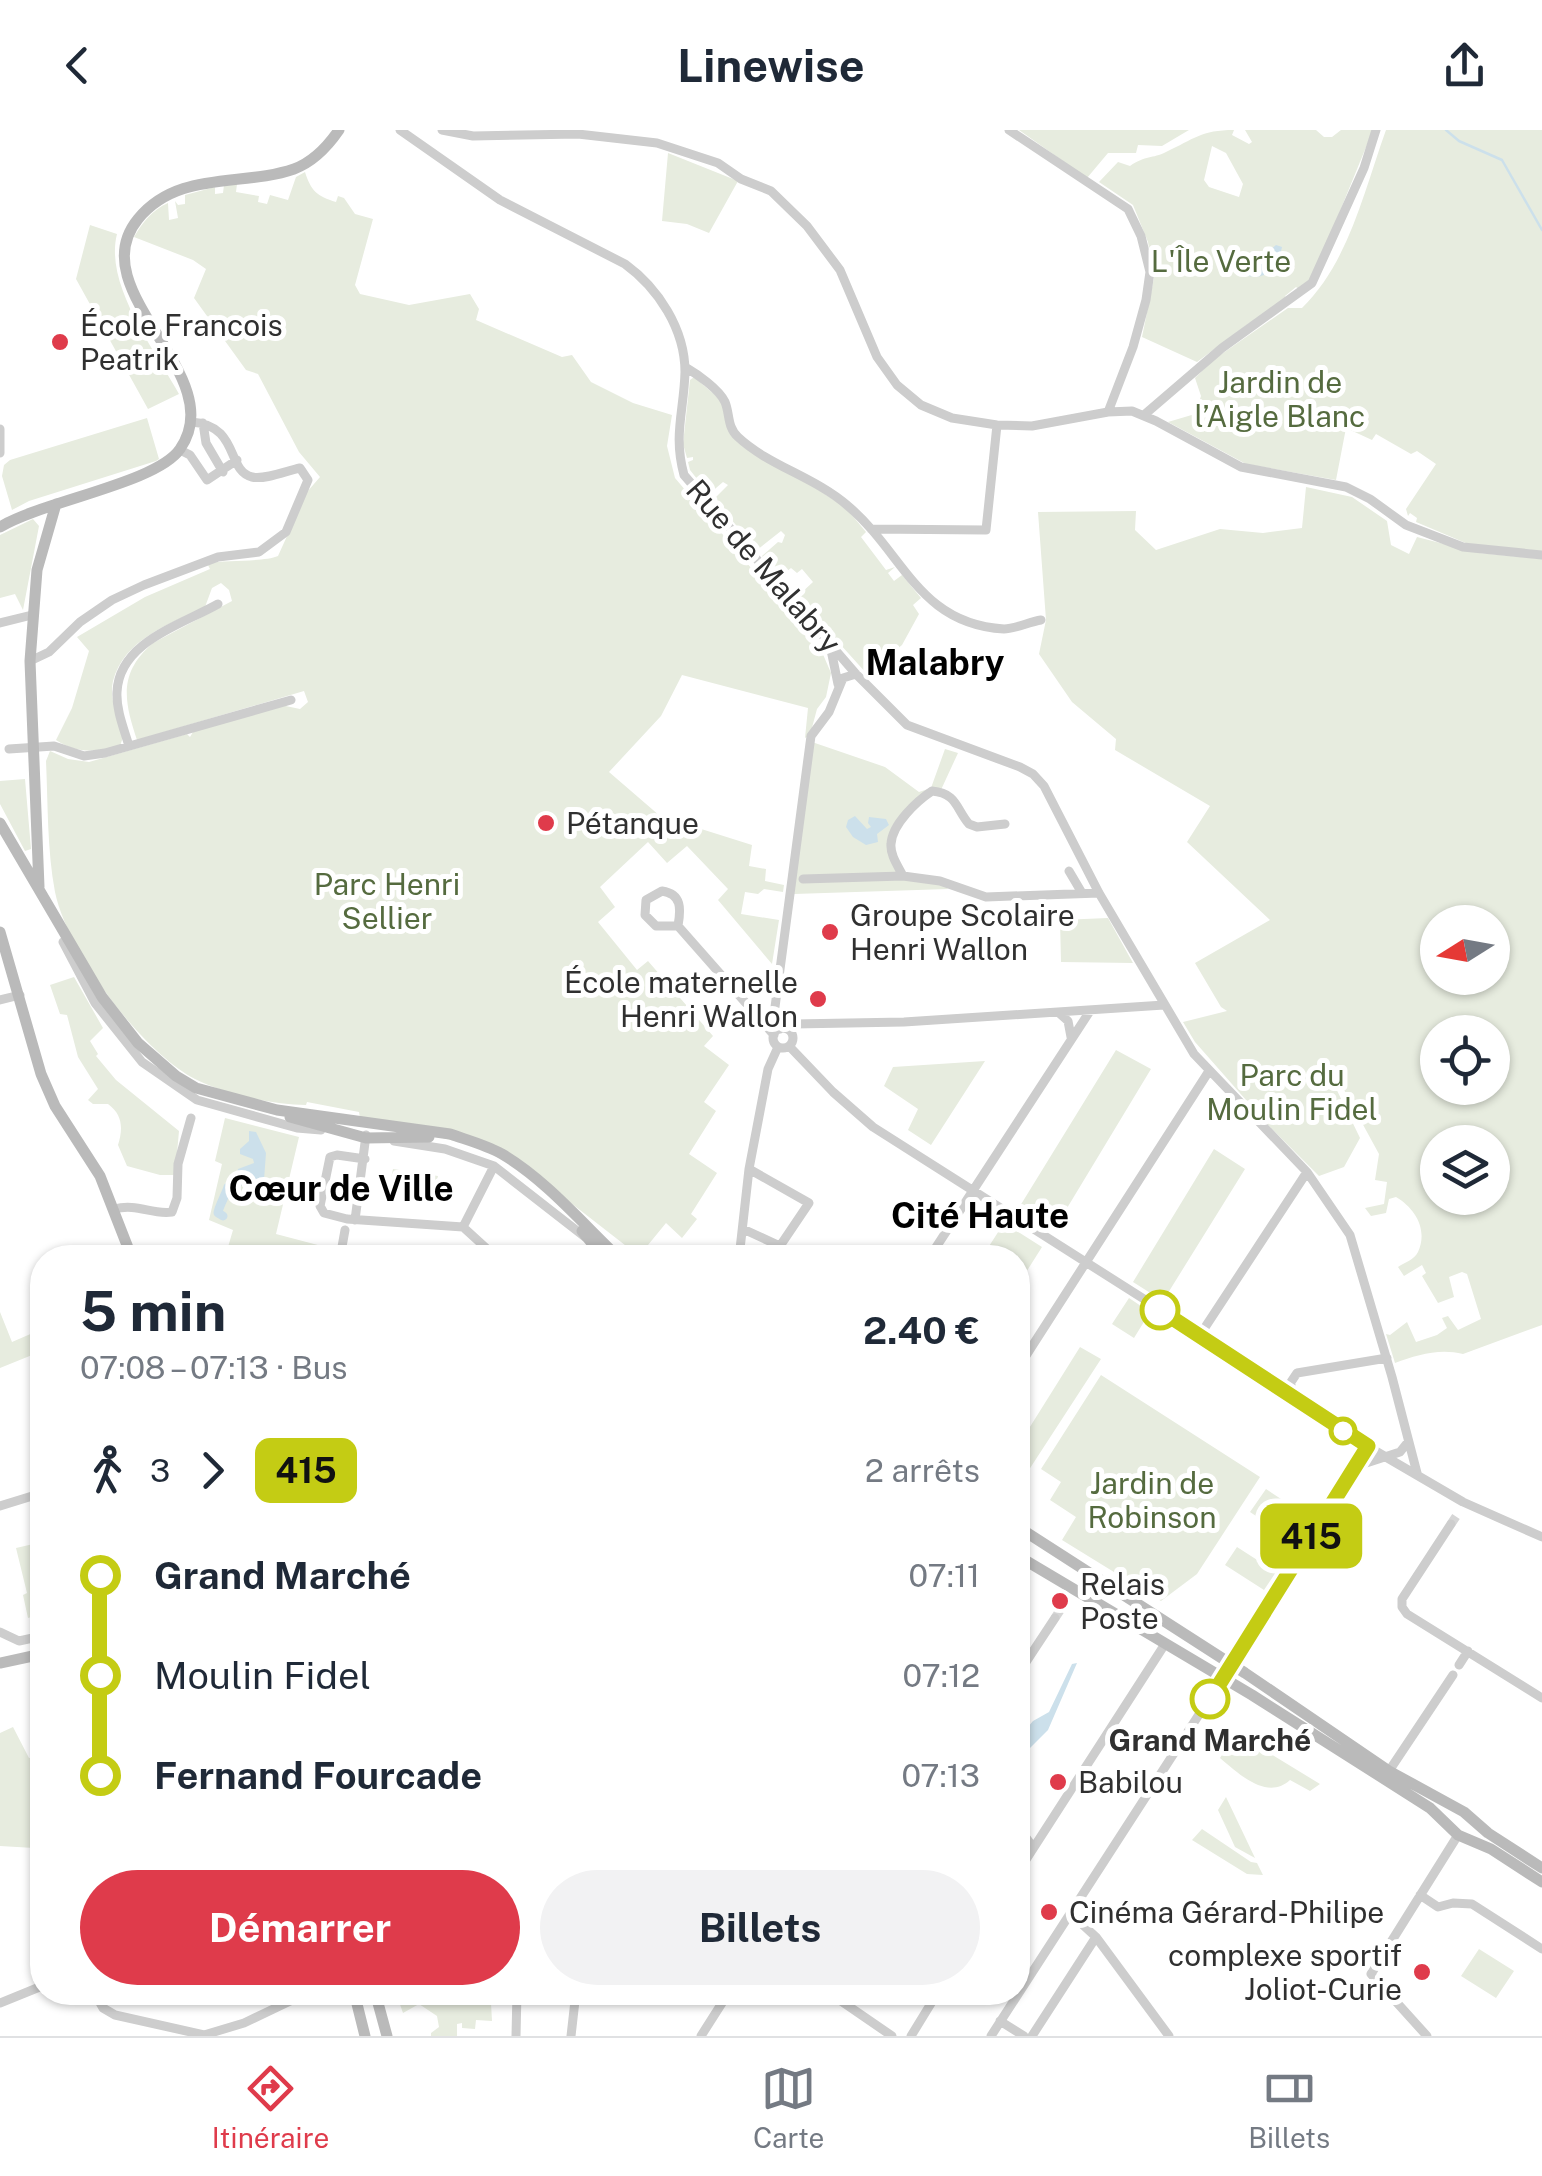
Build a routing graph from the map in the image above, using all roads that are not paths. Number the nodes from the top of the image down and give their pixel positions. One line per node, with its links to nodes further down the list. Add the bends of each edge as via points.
1 (340, 130): 12 (main road, via 295,169 180,190 152,205 132,227 126,273 187,388)
2 (400, 130): 9 (street, Rue de Malabry, via 500,200 644,277 674,323)
3 (442, 130): 7 (street)
4 (653, 130): 8 (street)
5 (1009, 130): 10 (street, via 1128,208 1142,236 1150,272 1146,300)
6 (1376, 130): 11 (street, via 1312,283)
7 (474, 133): 8 (street)
8 (652, 142): 13 (street, via 718,163 772,191 840,270 877,357 897,385 952,418)
9 (685, 366): 21 (street, via 724,400 740,438 825,488); 27 (street, Rue de Malabry, via 676,447 684,475)
10 (1108, 412): 11 (street); 13 (street)
11 (1144, 416): 22 (street, via 1242,467 1359,493 1406,526 1462,547)
12 (197, 422): 15 (main road); 17 (street, via 219,430); 18 (street)
13 (998, 426): 21 (street, via 986,530)
14 (0, 428): 16 (street)
15 (180, 450): 18 (street, via 204,478); 19 (main road, via 156,470)
16 (0, 453)
17 (237, 460): 18 (street); 28 (street, via 254,478 300,468 308,480 286,532 259,552 196,564 112,600)
18 (223, 472)
19 (56, 504): 20 (main road); 24 (main road)
20 (0, 526)
21 (871, 530): 25 (street, via 948,616 1006,629)
22 (1542, 555)
23 (218, 604): 32 (street, via 140,647 122,670 118,706)
24 (32, 615): 26 (street); 28 (main road)
25 (1040, 620)
26 (0, 623)
27 (830, 643): 29 (street, Rue de Malabry); 30 (street)
28 (30, 661): 33 (main road)
29 (856, 674): 30 (street); 41 (street, Rue de Malabry, via 907,725 1033,774)
30 (838, 687): 50 (street, via 811,736)
31 (291, 700): 32 (street)
32 (129, 746): 33 (street, via 84,756 54,746)
33 (34, 748): 34 (street); 42 (main road)
34 (9, 750)
35 (0, 823): 42 (main road)
36 (1004, 824): 38 (street, via 968,824 960,804 932,791 890,839)
37 (1069, 871): 40 (street)
38 (903, 876): 39 (street); 40 (street, via 986,897)
39 (803, 880)
40 (1082, 893): 41 (street)
41 (1099, 893): 49 (street, Rue de Malabry)
42 (40, 894): 45 (main road); 46 (street)
43 (678, 926): 43 (street, via 675,896 662,890 649,896 648,920); 53 (street)
44 (0, 932): 47 (main road)
45 (66, 934): 46 (main road); 59 (main road, via 102,997 138,1043 176,1076 196,1088)
46 (70, 953): 58 (street, via 95,1002 142,1062)
47 (20, 994): 48 (street); 70 (main road, via 50,1094)
48 (0, 1000)
49 (1164, 1005): 51 (street); 57 (street, Rue de Malabry)
50 (775, 1007): 53 (street); 54 (street)
51 (1090, 1011): 52 (street); 55 (street)
52 (1063, 1012): 54 (street, via 830,1021); 55 (street)
53 (758, 1016): 54 (street)
54 (781, 1031): 56 (street); 56 (street, via 793,1038)
55 (1071, 1037): 68 (street)
56 (784, 1046): 66 (street, via 768,1069); 68 (street, via 850,1108)
57 (1208, 1071): 67 (street, Rue de Malabry); 83 (street)
58 (197, 1100): 61 (street, via 297,1128); 70 (street, via 172,1212)
59 (278, 1110): 60 (main road); 61 (main road)
60 (368, 1123): 62 (street); 63 (main road)
61 (334, 1131): 62 (main road)
62 (366, 1138): 63 (main road); 64 (street); 65 (street, via 445,1149)
63 (471, 1141): 69 (main road, via 501,1154)
64 (365, 1159): 71 (street); 71 (street, via 330,1157 320,1206)
65 (494, 1166): 72 (street); 74 (street)
66 (749, 1169): 73 (street); 81 (street, via 809,1203)
67 (1307, 1172): 84 (street); 86 (street, Rue de Malabry, via 1350,1235)
68 (972, 1191): 82 (street); 83 (street)
69 (550, 1193): 74 (main road); 78 (main road)
70 (114, 1210): 75 (main road)
71 (348, 1223): 72 (street); 76 (street)
72 (463, 1227): 77 (street)
73 (743, 1229): 79 (street); 80 (street)
74 (593, 1244)
75 (127, 1245)
76 (343, 1245)
77 (483, 1245)
78 (606, 1245)
79 (741, 1245)
80 (778, 1245)
81 (781, 1245)
82 (937, 1245)
83 (1086, 1262): 84 (street); 85 (street)
84 (1200, 1335): 87 (street)
85 (1030, 1349)
86 (1387, 1358): 87 (street, via 1296,1373); 88 (street, Rue de Malabry)
87 (1291, 1395): 89 (street)
88 (1408, 1442): 90 (street); 92 (street, Rue de Malabry)
89 (1368, 1446): 90 (street); 91 (street)
90 (1387, 1456): 91 (street); 92 (street)
91 (1354, 1466): 108 (street)
92 (1416, 1473): 94 (street)
93 (30, 1497): 95 (street)
94 (1462, 1502): 97 (street); 104 (street, via 1402,1607)
95 (0, 1506)
96 (1030, 1535): 100 (main road)
97 (1542, 1537)
98 (1030, 1565): 103 (main road, via 1070,1596)
99 (1055, 1618): 106 (street)
100 (1174, 1630): 103 (main road); 108 (main road)
101 (0, 1632): 102 (street)
102 (30, 1639)
103 (1165, 1644): 111 (main road); 120 (street)
104 (1468, 1651): 109 (street); 112 (street)
105 (30, 1656): 107 (main road)
106 (1030, 1656)
107 (0, 1662)
108 (1232, 1664): 111 (main road); 113 (main road)
109 (1460, 1664)
110 (1454, 1675): 113 (street)
111 (1222, 1680): 115 (main road, via 1336,1747); 125 (street)
112 (1541, 1694)
113 (1389, 1770): 114 (main road)
114 (1456, 1810): 115 (main road); 116 (main road)
115 (1446, 1824): 117 (main road)
116 (1483, 1827): 118 (main road); 122 (main road)
117 (1458, 1835): 118 (main road); 124 (street)
118 (1474, 1840): 123 (main road)
119 (1030, 1844): 120 (street)
120 (1033, 1848): 121 (street)
121 (1030, 1853)
122 (1542, 1868)
123 (1542, 1882)
124 (1420, 1895): 127 (street, via 1438,1907 1472,1904); 153 (street, via 1371,1974)
125 (1071, 1914): 126 (street); 128 (street)
126 (1096, 1937): 151 (street); 152 (street)
127 (1542, 1949)
128 (1030, 1976)
129 (30, 1991): 130 (street)
130 (0, 2003)
131 (104, 2005): 132 (street, via 110,2013 204,2034)
132 (282, 2005)
133 (357, 2005): 143 (main road)
134 (378, 2005): 142 (main road)
135 (517, 2005): 144 (street)
136 (575, 2005): 145 (street)
137 (721, 2005): 146 (street)
138 (847, 2005): 147 (street)
139 (930, 2005): 148 (street)
140 (1011, 2005): 141 (street)
141 (1000, 2022): 149 (street); 150 (street)
142 (386, 2035)
143 (365, 2036)
144 (516, 2036)
145 (571, 2036)
146 (701, 2036)
147 (892, 2036)
148 (911, 2036)
149 (991, 2036)
150 (1024, 2036)
151 (1032, 2036)
152 (1169, 2036)
153 (1427, 2036)

